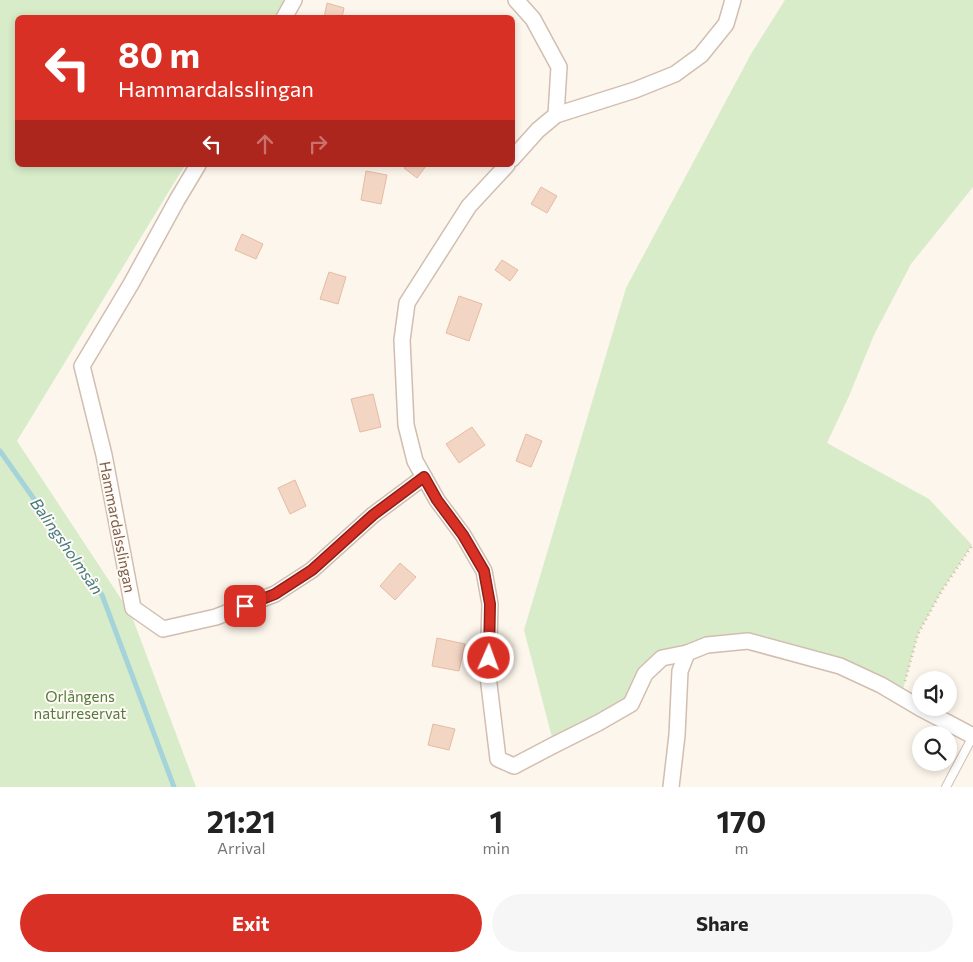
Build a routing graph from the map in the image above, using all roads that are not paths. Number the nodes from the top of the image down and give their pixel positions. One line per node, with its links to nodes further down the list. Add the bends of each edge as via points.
1 (294, 0): 4 (street)
2 (516, 0): 5 (street, via 533,20 559,67)
3 (734, 0): 5 (street, via 726,24 701,55 675,74)
4 (286, 15)
5 (556, 115): 6 (street)
6 (515, 156)
7 (197, 167): 9 (street, Hammardalsslingan, via 82,366 104,455 133,608 163,629 216,617 275,594 312,570 373,515)
8 (505, 167): 9 (street, via 469,206 407,303 402,340 406,425 415,462)
9 (424, 477): 10 (street, via 484,571 490,604 488,676 498,759 514,766 598,723 631,704 645,674 662,658)
10 (687, 653): 11 (street, via 707,645 748,641 840,666); 12 (street, via 680,671)
11 (973, 736): 13 (lane)
12 (671, 787)
13 (946, 787)

